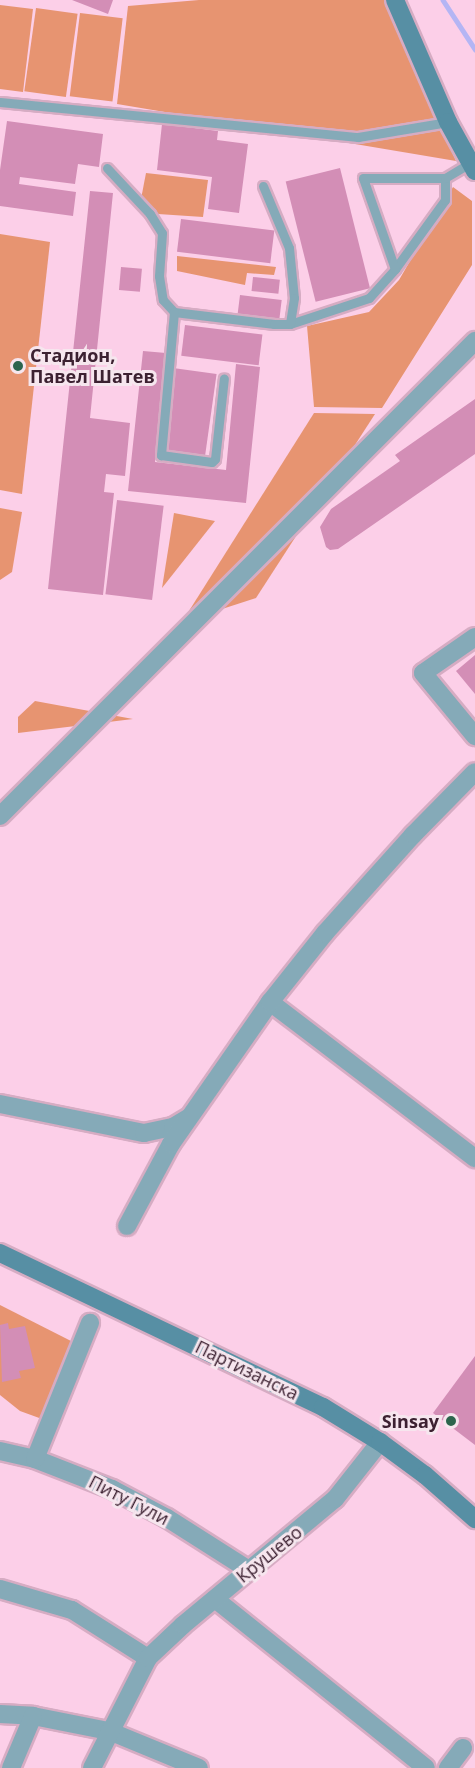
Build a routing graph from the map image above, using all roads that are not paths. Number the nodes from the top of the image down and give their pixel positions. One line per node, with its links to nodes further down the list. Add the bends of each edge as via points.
1 (395, 0): 3 (street)
2 (0, 102): 3 (lane, via 358,137)
3 (448, 122): 4 (street)
4 (473, 167): 6 (lane)
5 (107, 168): 9 (lane, via 150,214 162,233 159,276 164,300)
6 (445, 178): 8 (lane, via 445,200); 8 (lane, via 363,178)
7 (263, 186): 10 (lane, via 289,248 294,298)
8 (395, 269): 10 (lane, via 369,298)
9 (174, 312): 10 (lane); 12 (lane, via 161,455 212,462 215,459)
10 (290, 324)
11 (475, 341): 16 (street)
12 (224, 378)
13 (475, 637): 14 (street, via 423,673)
14 (475, 736)
15 (475, 772): 17 (street, via 332,925)
16 (0, 816)
17 (270, 1002): 19 (street); 20 (street)
18 (0, 1104): 19 (street, via 144,1133 173,1127)
19 (189, 1117): 21 (street)
20 (475, 1158)
21 (127, 1226)
22 (0, 1253): 24 (street, Партизанска, via 290,1390)
23 (90, 1323): 26 (street)
24 (380, 1442): 27 (street, Партизанска); 28 (street, Крушево, via 335,1499)
25 (0, 1451): 26 (street, Питу Гули)
26 (35, 1460): 28 (street, Питу Гули, via 139,1502)
27 (475, 1519)
28 (249, 1570): 30 (street, Крушево)
29 (0, 1589): 31 (street, via 72,1610)
30 (215, 1599): 31 (street, Крушево); 39 (street)
31 (148, 1658): 34 (street, Крушево)
32 (0, 1714): 33 (street)
33 (33, 1716): 34 (street); 36 (street)
34 (110, 1731): 37 (street, Крушево); 38 (street)
35 (463, 1748): 40 (street)
36 (11, 1768)
37 (92, 1768)
38 (199, 1768)
39 (426, 1768)
40 (448, 1768)

